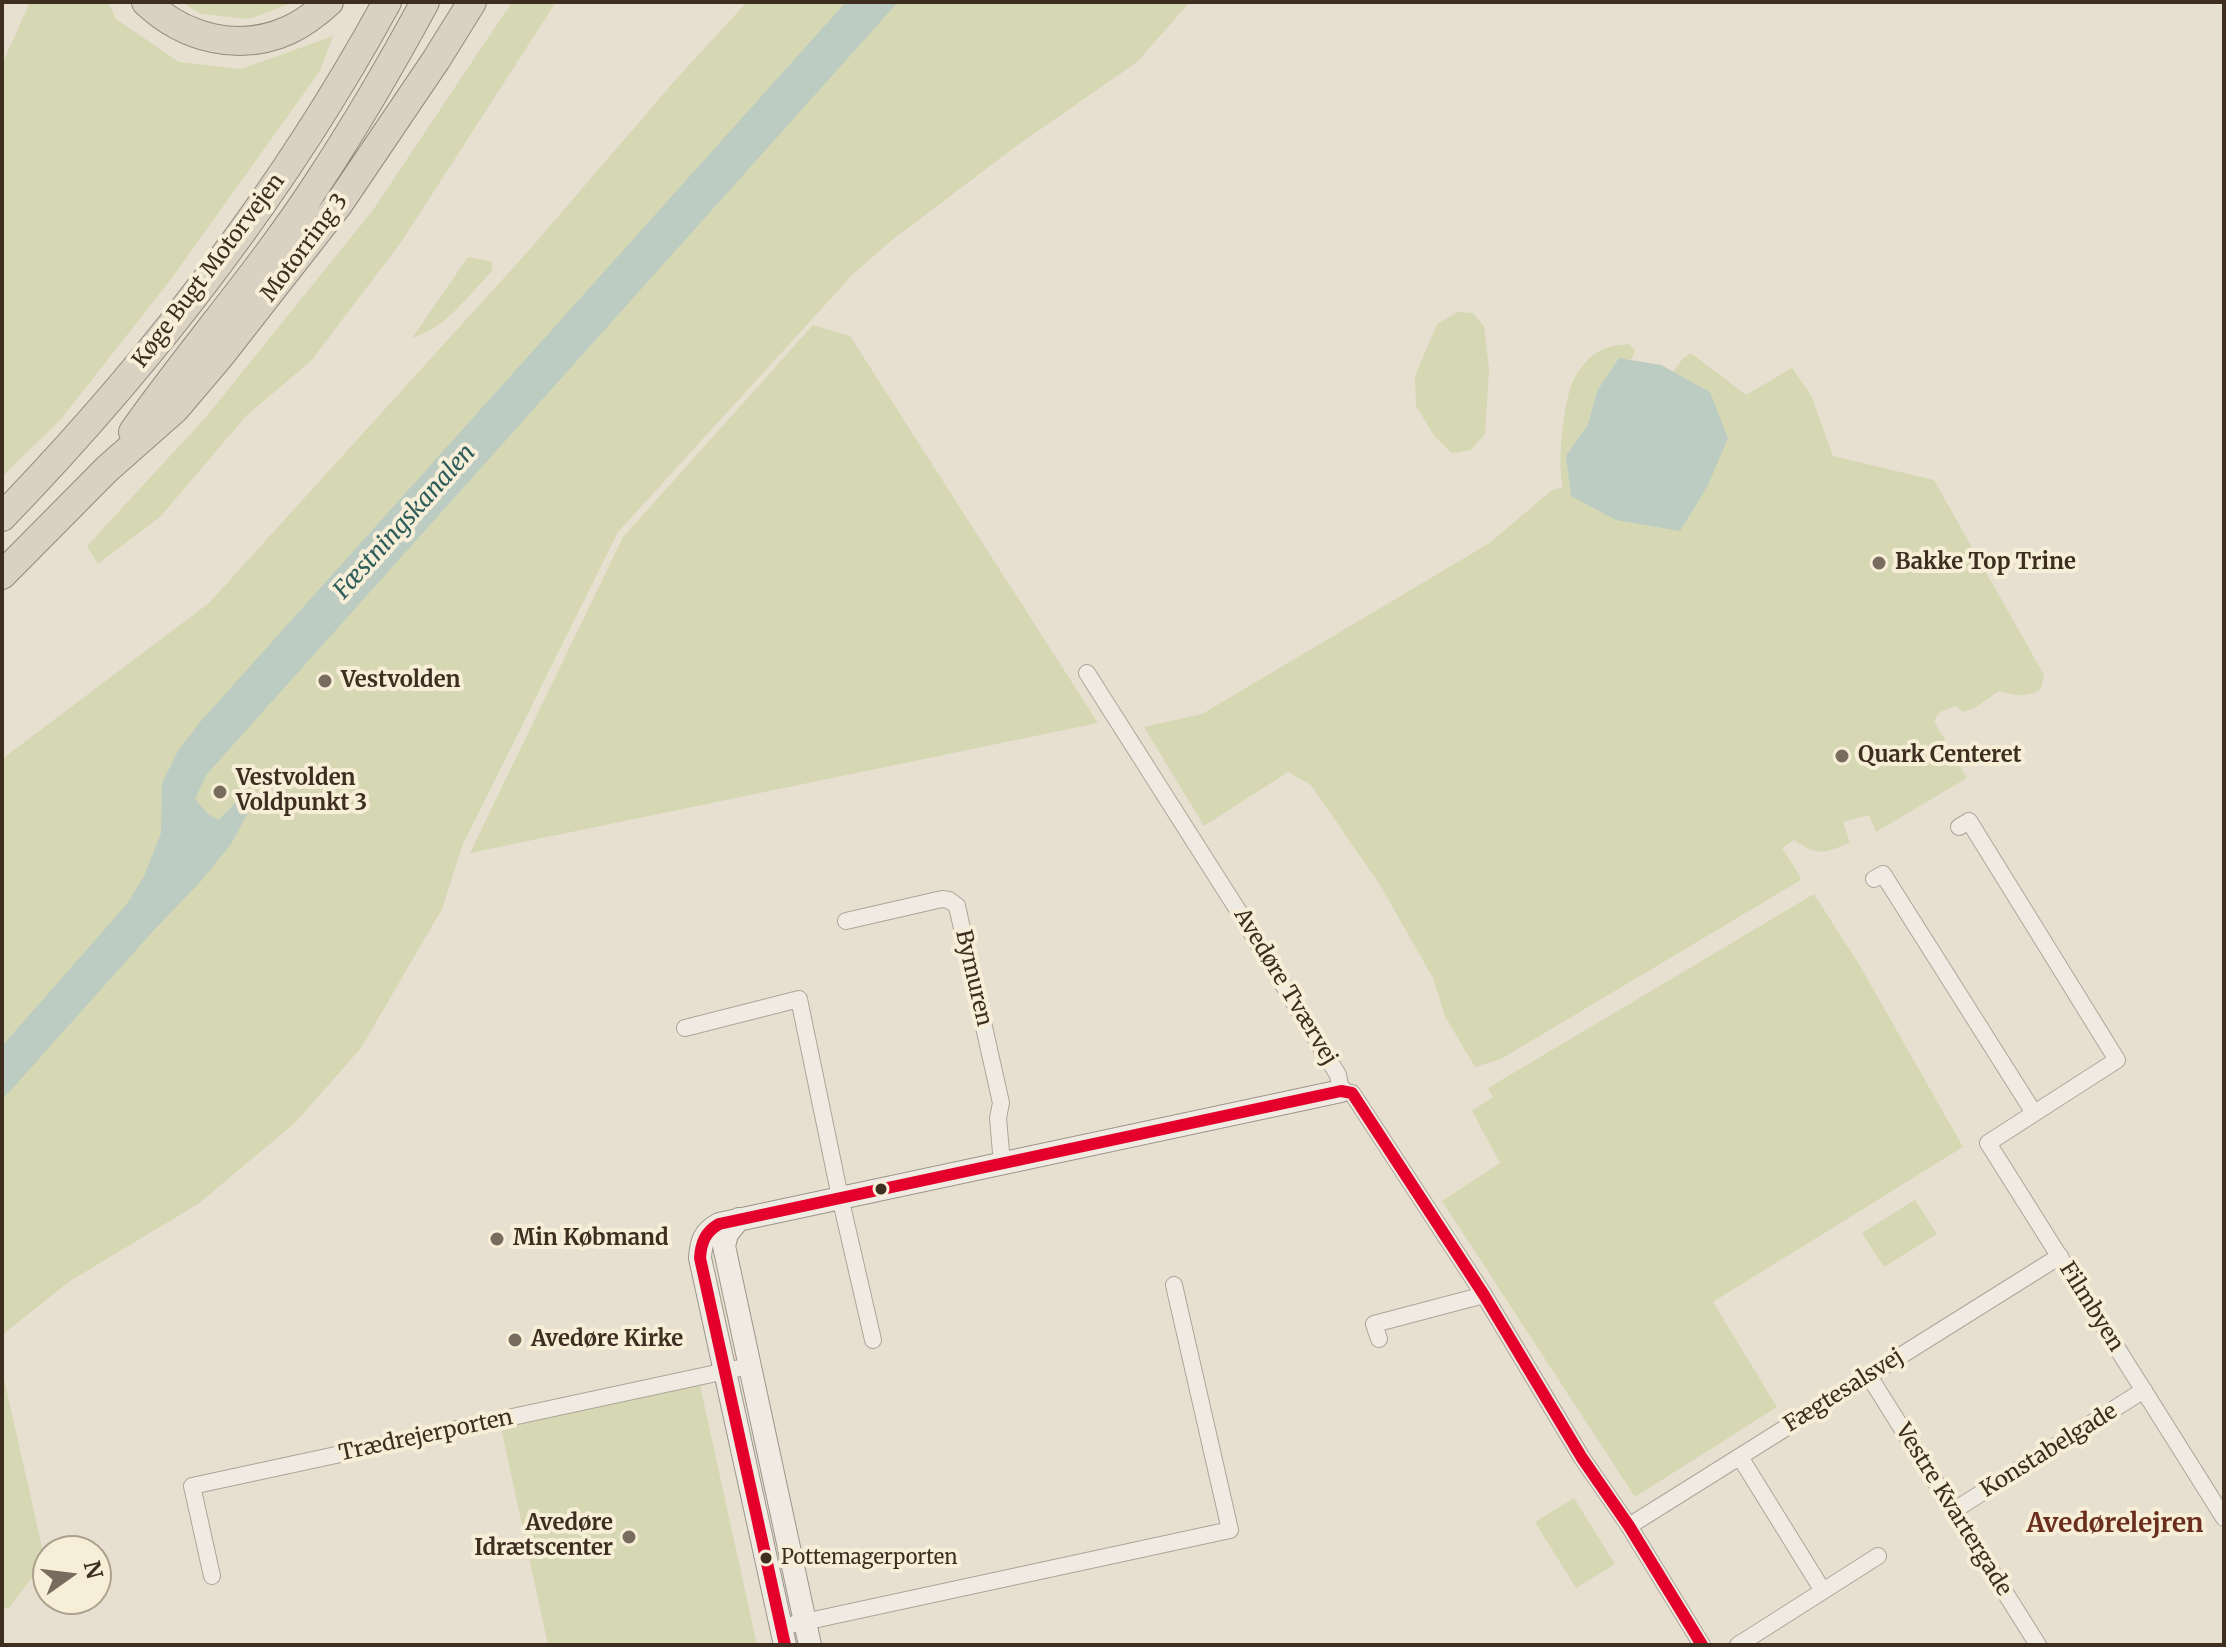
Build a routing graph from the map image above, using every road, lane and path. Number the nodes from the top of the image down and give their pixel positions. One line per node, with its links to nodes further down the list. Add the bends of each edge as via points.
1 (146, 2): 2 (highway, via 188,31 218,40 254,41 288,31)
2 (329, 2)
3 (387, 2): 7 (highway, Køge Bugt Motorvejen, via 323,112 204,285 133,373)
4 (425, 2): 6 (highway, Køge Bugt Motorvejen, via 318,183)
5 (472, 2): 6 (highway, Motorring 3, via 338,205 271,293 175,409)
6 (107, 469): 8 (highway)
7 (2, 517)
8 (2, 575)
9 (1087, 673): 14 (street, Avedøre Tværvej, via 1239,912 1338,1075)
10 (1959, 827): 15 (street, Filmbyen, via 1969,821 2117,1060)
11 (1874, 879): 15 (street, via 1883,874)
12 (846, 921): 16 (street, Bymuren, via 942,899 957,906 1001,1103)
13 (685, 1028): 17 (street, via 799,999)
14 (1341, 1091): 16 (street); 21 (street, Avedøre Tværvej, via 1352,1093)
15 (2034, 1113): 19 (street, Filmbyen, via 1988,1143)
16 (1002, 1164): 17 (street)
17 (840, 1197): 18 (street); 23 (street)
18 (739, 1219): 24 (street, via 724,1246); 25 (street, via 704,1236 700,1258)
19 (2060, 1256): 26 (street, Fægtesalsvej); 27 (street, Filmbyen)
20 (1174, 1285): 35 (street, via 1230,1530)
21 (1484, 1295): 22 (street, via 1374,1324); 31 (street, Avedøre Tværvej)
22 (1379, 1339)
23 (873, 1340)
24 (749, 1366): 25 (street, Trædrejerporten); 35 (street)
25 (725, 1372): 33 (street, Trædrejerporten, via 192,1486); 36 (street)
26 (1869, 1376): 28 (street, Fægtesalsvej); 29 (street, Vestre Kvartergade)
27 (2144, 1390): 29 (street, Konstabelgade); 30 (street, Filmbyen)
28 (1740, 1457): 31 (street, Fægtesalsvej); 34 (street)
29 (1953, 1511): 40 (street, Vestre Kvartergade)
30 (2224, 1518)
31 (1629, 1526): 38 (street, Avedøre Tværvej)
32 (1878, 1556): 34 (street)
33 (212, 1576)
34 (1823, 1591): 39 (street)
35 (805, 1622): 36 (street); 37 (street)
36 (783, 1636)
37 (810, 1645)
38 (1702, 1645)
39 (1738, 1645)
40 (2038, 1645)

